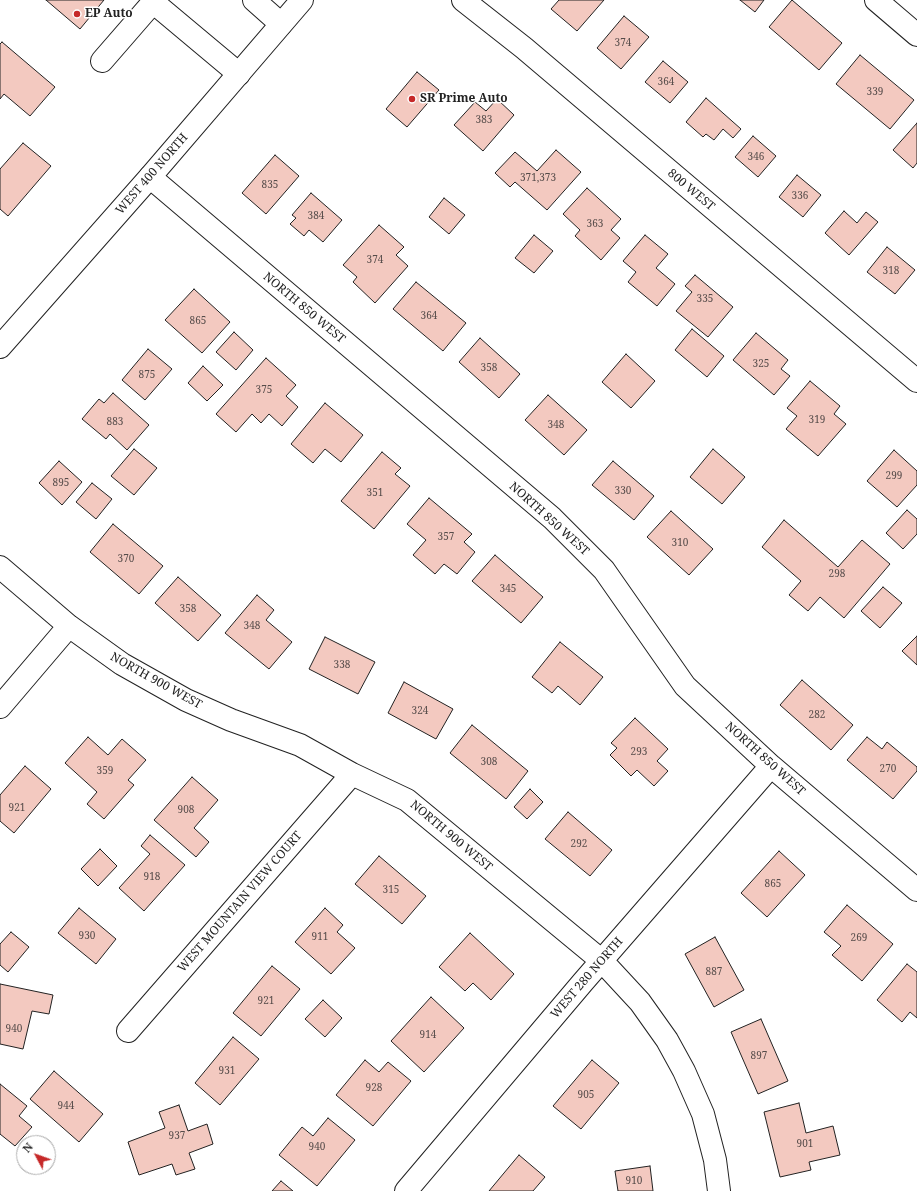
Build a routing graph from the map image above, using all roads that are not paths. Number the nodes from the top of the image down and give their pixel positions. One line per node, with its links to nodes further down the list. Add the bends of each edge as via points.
1 (254, 0): 6 (street)
2 (302, 0): 6 (street, WEST 400 NORTH)
3 (463, 0): 12 (street, 800 WEST, via 524,48)
4 (876, 0): 7 (street)
5 (154, 1): 8 (street); 9 (street)
6 (281, 24): 9 (street, WEST 400 NORTH)
7 (917, 35)
8 (102, 61)
9 (238, 74): 10 (street, WEST 400 NORTH)
10 (150, 177): 11 (street, WEST 400 NORTH); 16 (street, NORTH 850 WEST, via 552,518 604,570 685,686)
11 (0, 347)
12 (917, 381)
13 (0, 567): 14 (street, NORTH 900 WEST)
14 (69, 626): 15 (street); 17 (street, NORTH 900 WEST, via 122,664 186,700 231,720 300,745)
15 (0, 707)
16 (771, 766): 18 (street, NORTH 850 WEST); 19 (street, WEST 280 NORTH)
17 (352, 774): 19 (street, NORTH 900 WEST, via 407,800); 20 (street, WEST MOUNTAIN VIEW COURT)
18 (917, 890)
19 (602, 961): 21 (street, NORTH 900 WEST, via 640,1002 667,1040 684,1071 703,1114 715,1160); 22 (street, WEST 280 NORTH)
20 (128, 1031)
21 (719, 1190)
22 (406, 1191)

